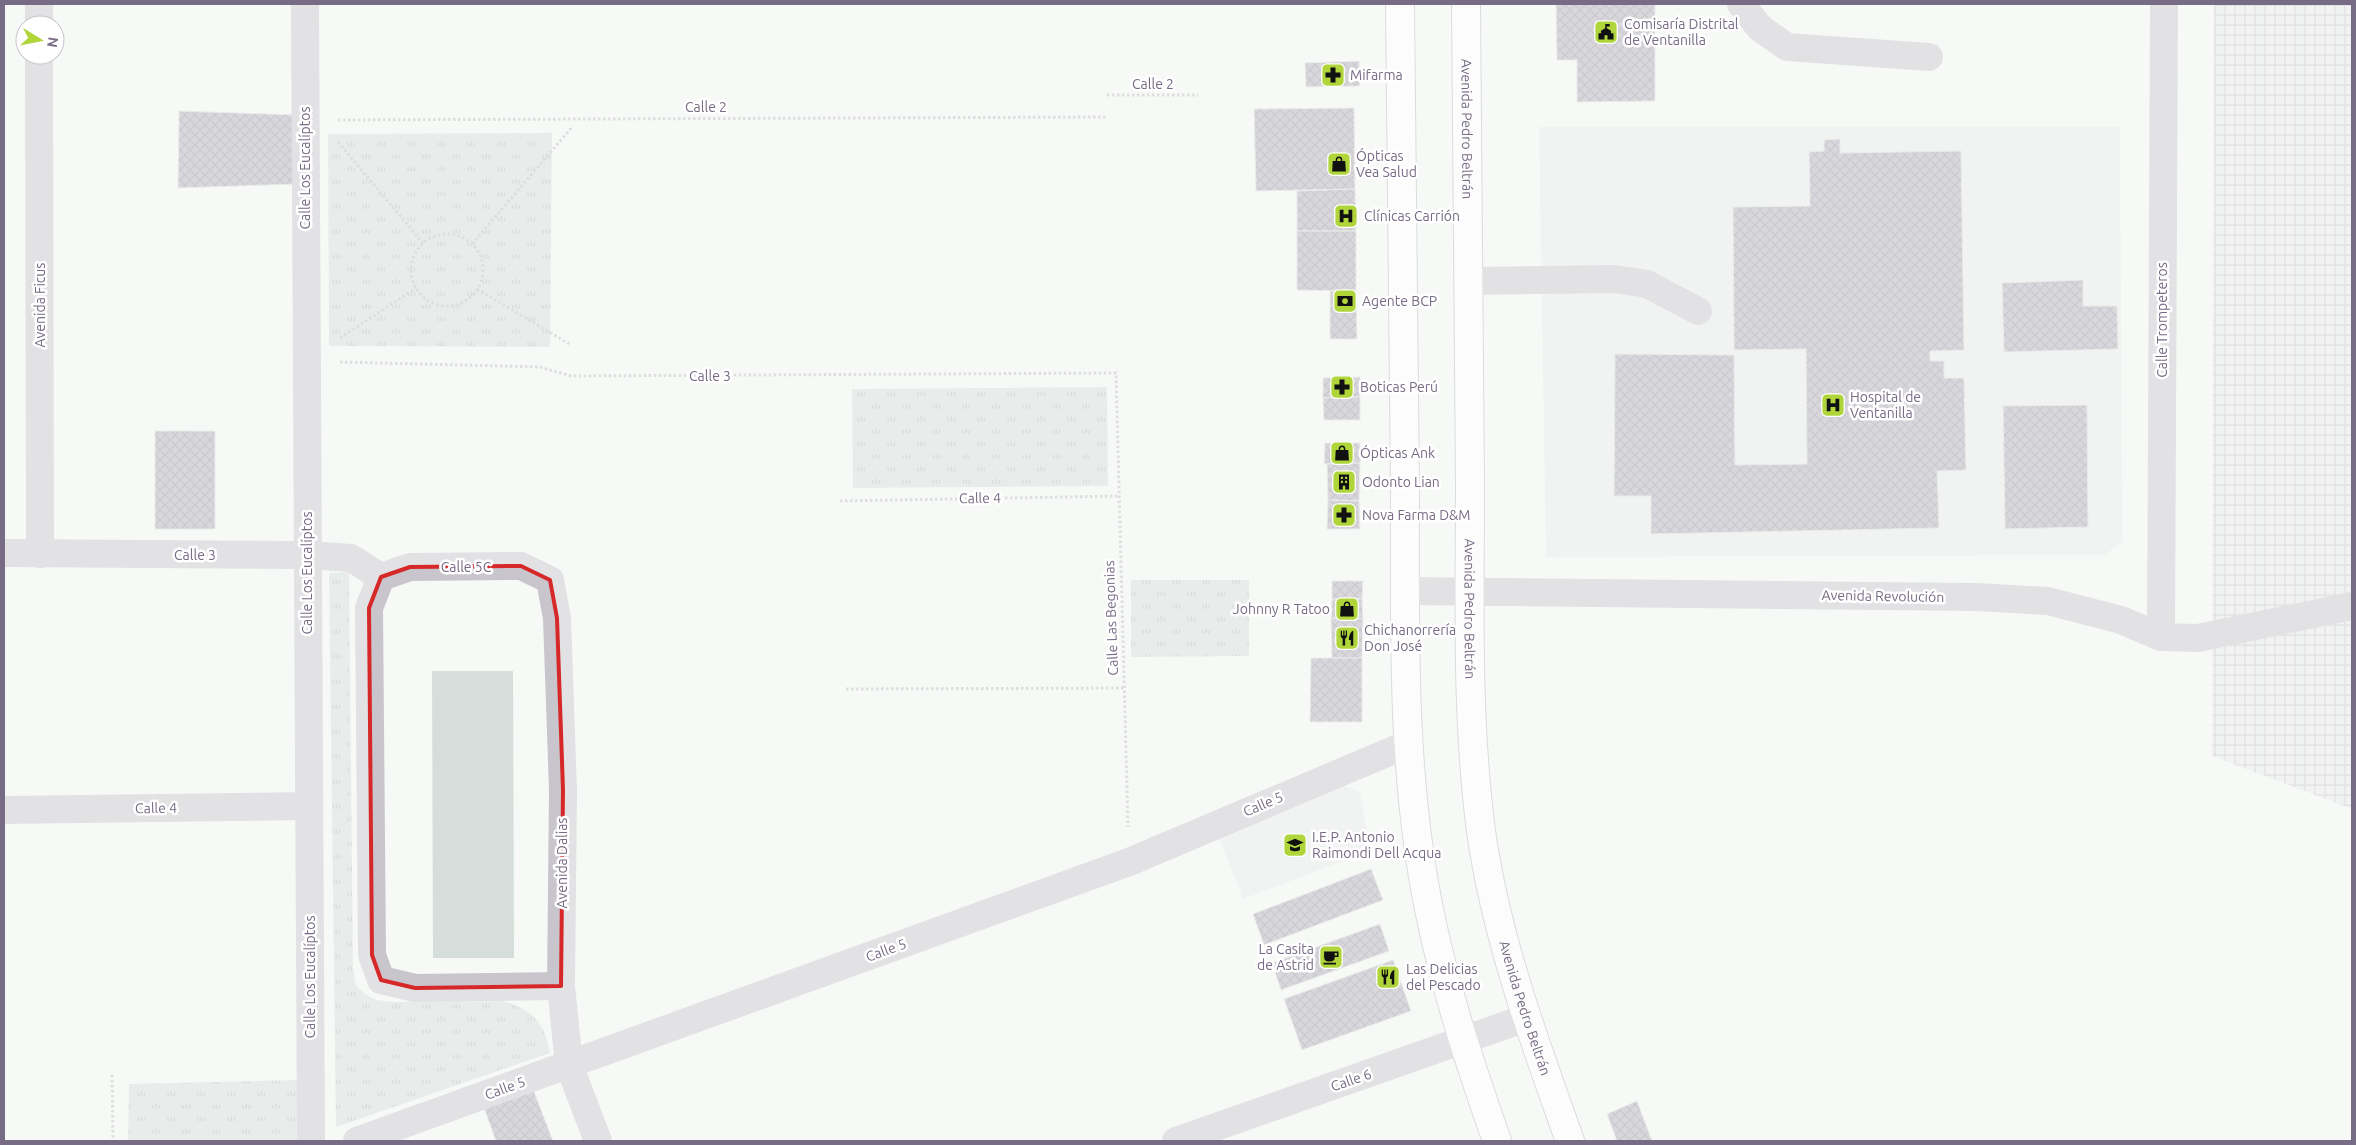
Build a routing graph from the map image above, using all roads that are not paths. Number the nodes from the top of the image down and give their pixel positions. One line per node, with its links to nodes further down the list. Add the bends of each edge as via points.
1 (305, 4): 12 (street, Calle Los Eucalíptos, via 313,120 306,361)
2 (1400, 4): 16 (main road)
3 (1466, 4): 8 (main road, Avenida Pedro Beltrán)
4 (1741, 4): 6 (street, via 1760,28 1787,47)
5 (2164, 4): 18 (street, Calle Trompeteros)
6 (1929, 57)
7 (39, 65): 11 (street, Avenida Ficus)
8 (1468, 282): 9 (street, via 1615,279 1647,284); 15 (main road, Avenida Pedro Beltrán)
9 (1698, 311)
10 (4, 553): 11 (street, Calle 3)
11 (40, 554): 12 (street, Calle 3)
12 (307, 555): 13 (street, Calle 3, via 351,558); 20 (street, Calle Los Eucalíptos)
13 (382, 577): 14 (street, Calle 5C, via 410,567 521,566); 22 (street, via 369,608 372,955 381,980 415,988)
14 (550, 580): 22 (street, Avenida Dalias, via 557,618 562,780)
15 (1470, 590): 16 (street, Avenida Revolución); 18 (street, Avenida Revolución, via 1976,597 2048,601 2121,620); 23 (main road, Avenida Pedro Beltrán, via 1474,758 1482,833 1495,904)
16 (1405, 591): 19 (main road)
17 (2352, 606): 18 (street, Avenida Revolución, via 2198,638)
18 (2161, 637)
19 (1408, 744): 24 (main road, via 1429,907); 25 (street, Calle 5, via 1129,862)
20 (309, 806): 21 (street, Calle 4); 27 (street, Calle Los Eucalíptos)
21 (4, 810)
22 (561, 986): 25 (street, Avenida Dalias)
23 (1526, 1018): 24 (street, Calle 6); 31 (main road, Avenida Pedro Beltrán)
24 (1462, 1040): 26 (street, Calle 6); 30 (main road)
25 (569, 1064): 28 (street, Calle 5); 29 (street, Avenida Dalias)
26 (1182, 1140)
27 (311, 1141)
28 (357, 1141)
29 (598, 1141)
30 (1497, 1141)
31 (1570, 1141)

